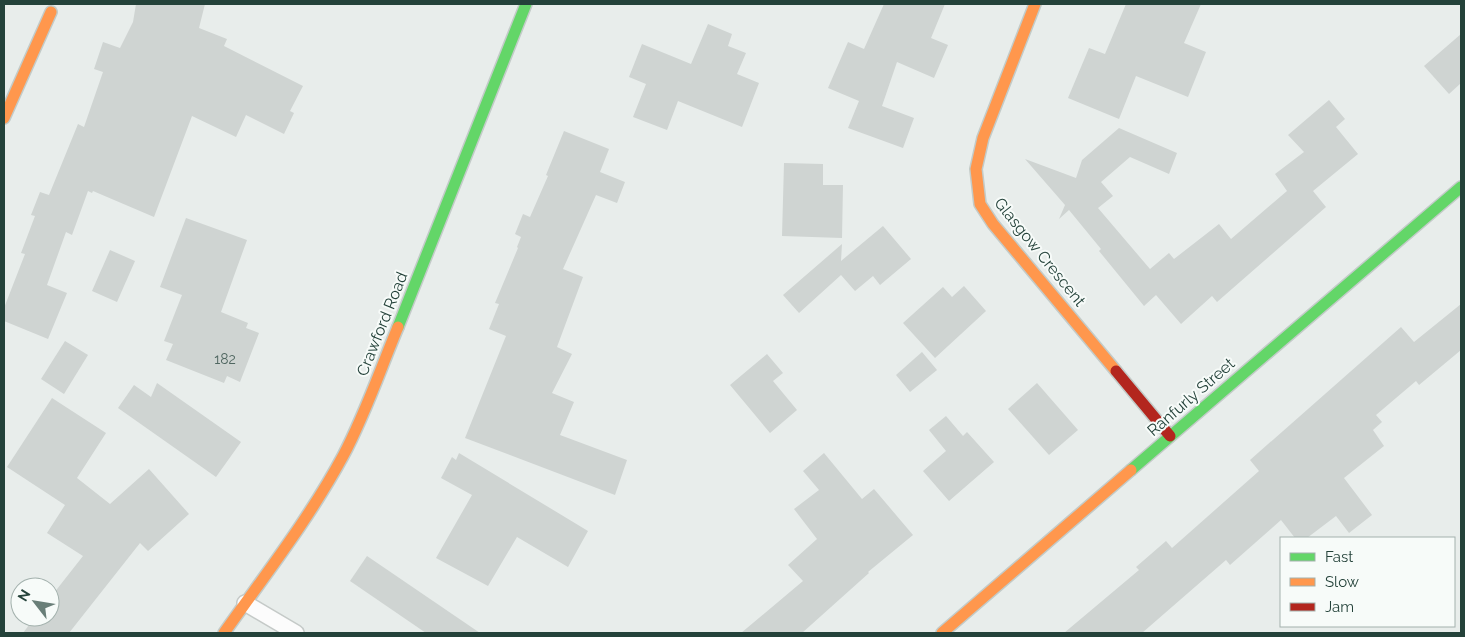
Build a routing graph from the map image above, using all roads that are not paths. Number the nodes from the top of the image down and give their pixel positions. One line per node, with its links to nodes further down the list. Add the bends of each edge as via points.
1 (526, 4): 7 (street, Crawford Road, via 357,429 335,473)
2 (1035, 4): 6 (street, Glasgow Crescent, via 983,138 976,169 980,204 993,224)
3 (51, 12): 4 (street)
4 (4, 118)
5 (1461, 187): 6 (street, Ranfurly Street)
6 (1170, 436): 10 (street, Ranfurly Street)
7 (245, 604): 8 (street, Crawford Road); 9 (lane)
8 (224, 633)
9 (296, 633)
10 (942, 633)

